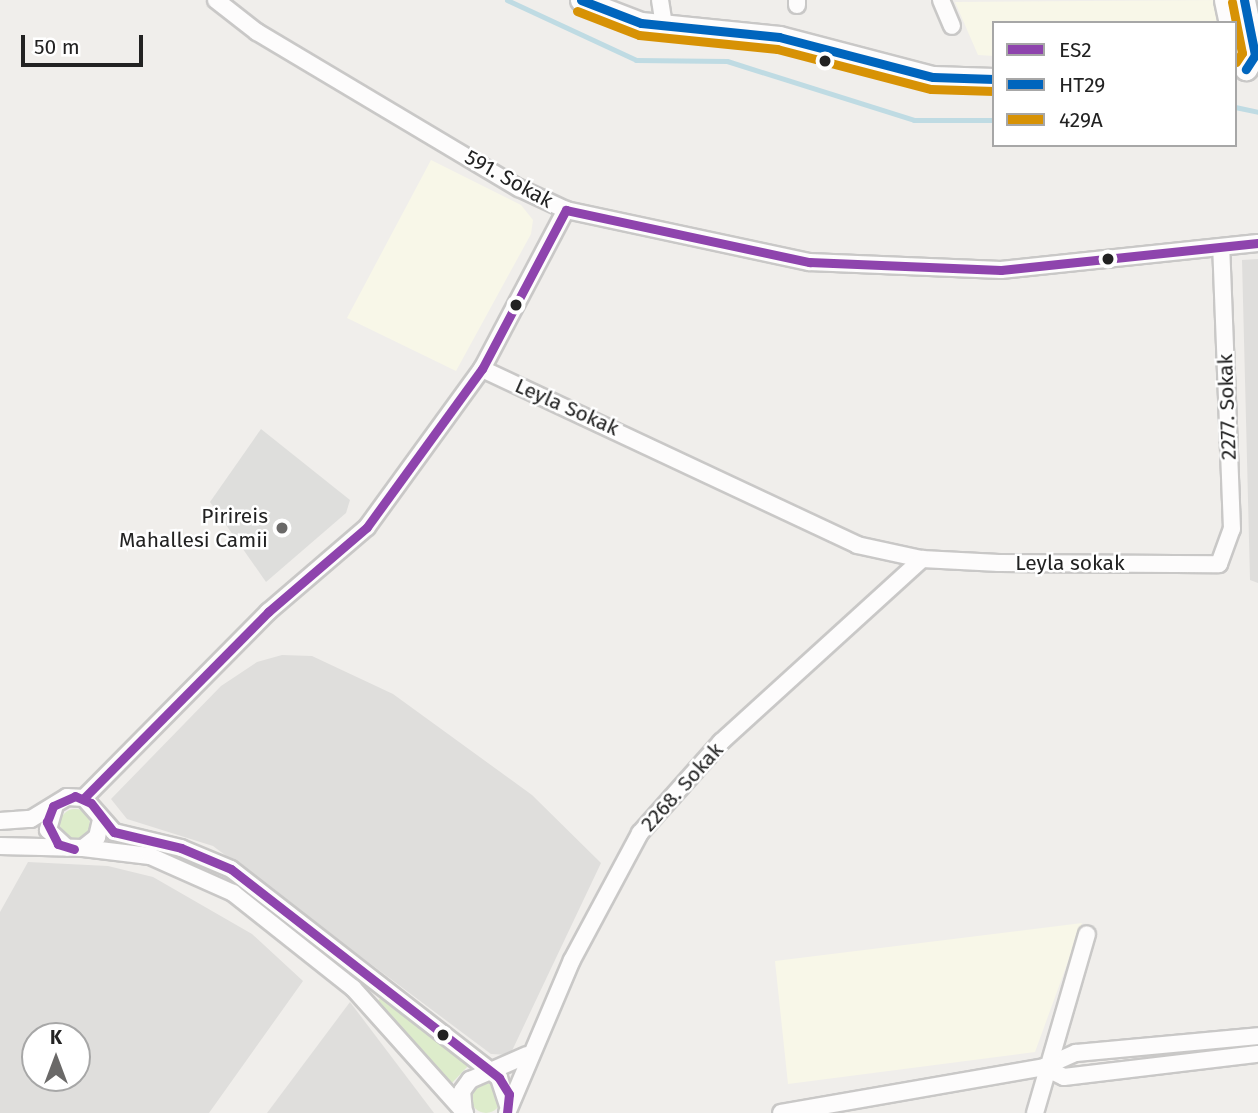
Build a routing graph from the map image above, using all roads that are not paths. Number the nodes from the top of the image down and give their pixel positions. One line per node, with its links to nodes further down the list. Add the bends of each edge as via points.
1 (216, 0): 13 (street, 591. Sokak, via 257,32 519,188)
2 (581, 0): 8 (street, via 641,23)
3 (660, 0): 8 (street)
4 (941, 0): 9 (street)
5 (1225, 0): 7 (street)
6 (1244, 0): 11 (street, via 1255,55)
7 (1230, 21)
8 (664, 24): 12 (street, via 779,37 933,77)
9 (952, 26)
10 (1237, 53): 11 (street)
11 (1246, 70)
12 (992, 79)
13 (566, 210): 15 (street, 591. Sokak, via 809,261 1001,270); 16 (street)
14 (1258, 243): 15 (street, 591. Sokak)
15 (1221, 248): 18 (street, 2277. Sokak, via 1232,529)
16 (482, 369): 17 (street, Leyla Sokak, via 857,545); 19 (street, via 367,527 268,612)
17 (922, 559): 18 (street, Leyla sokak); 28 (street, 2268. Sokak, via 722,742 640,833)
18 (1219, 564)
19 (84, 798): 20 (street); 21 (street)
20 (59, 801): 22 (street, via 31,819); 24 (street, via 49,813 48,830 58,844)
21 (101, 819): 24 (street, via 97,836); 30 (street, via 114,832 181,848 231,869)
22 (0, 821)
23 (0, 846): 24 (street)
24 (78, 849): 32 (street, via 150,856 233,893 354,988)
25 (1087, 934): 29 (street)
26 (1258, 1036): 29 (street, via 1076,1053)
27 (1258, 1054): 29 (street, via 1064,1077)
28 (527, 1055): 30 (street); 31 (street, 2268. Sokak)
29 (1044, 1067): 33 (street); 34 (street)
30 (493, 1074): 31 (street, via 508,1089); 32 (street, via 465,1086)
31 (507, 1112)
32 (464, 1113)
33 (781, 1113)
34 (1035, 1113)

